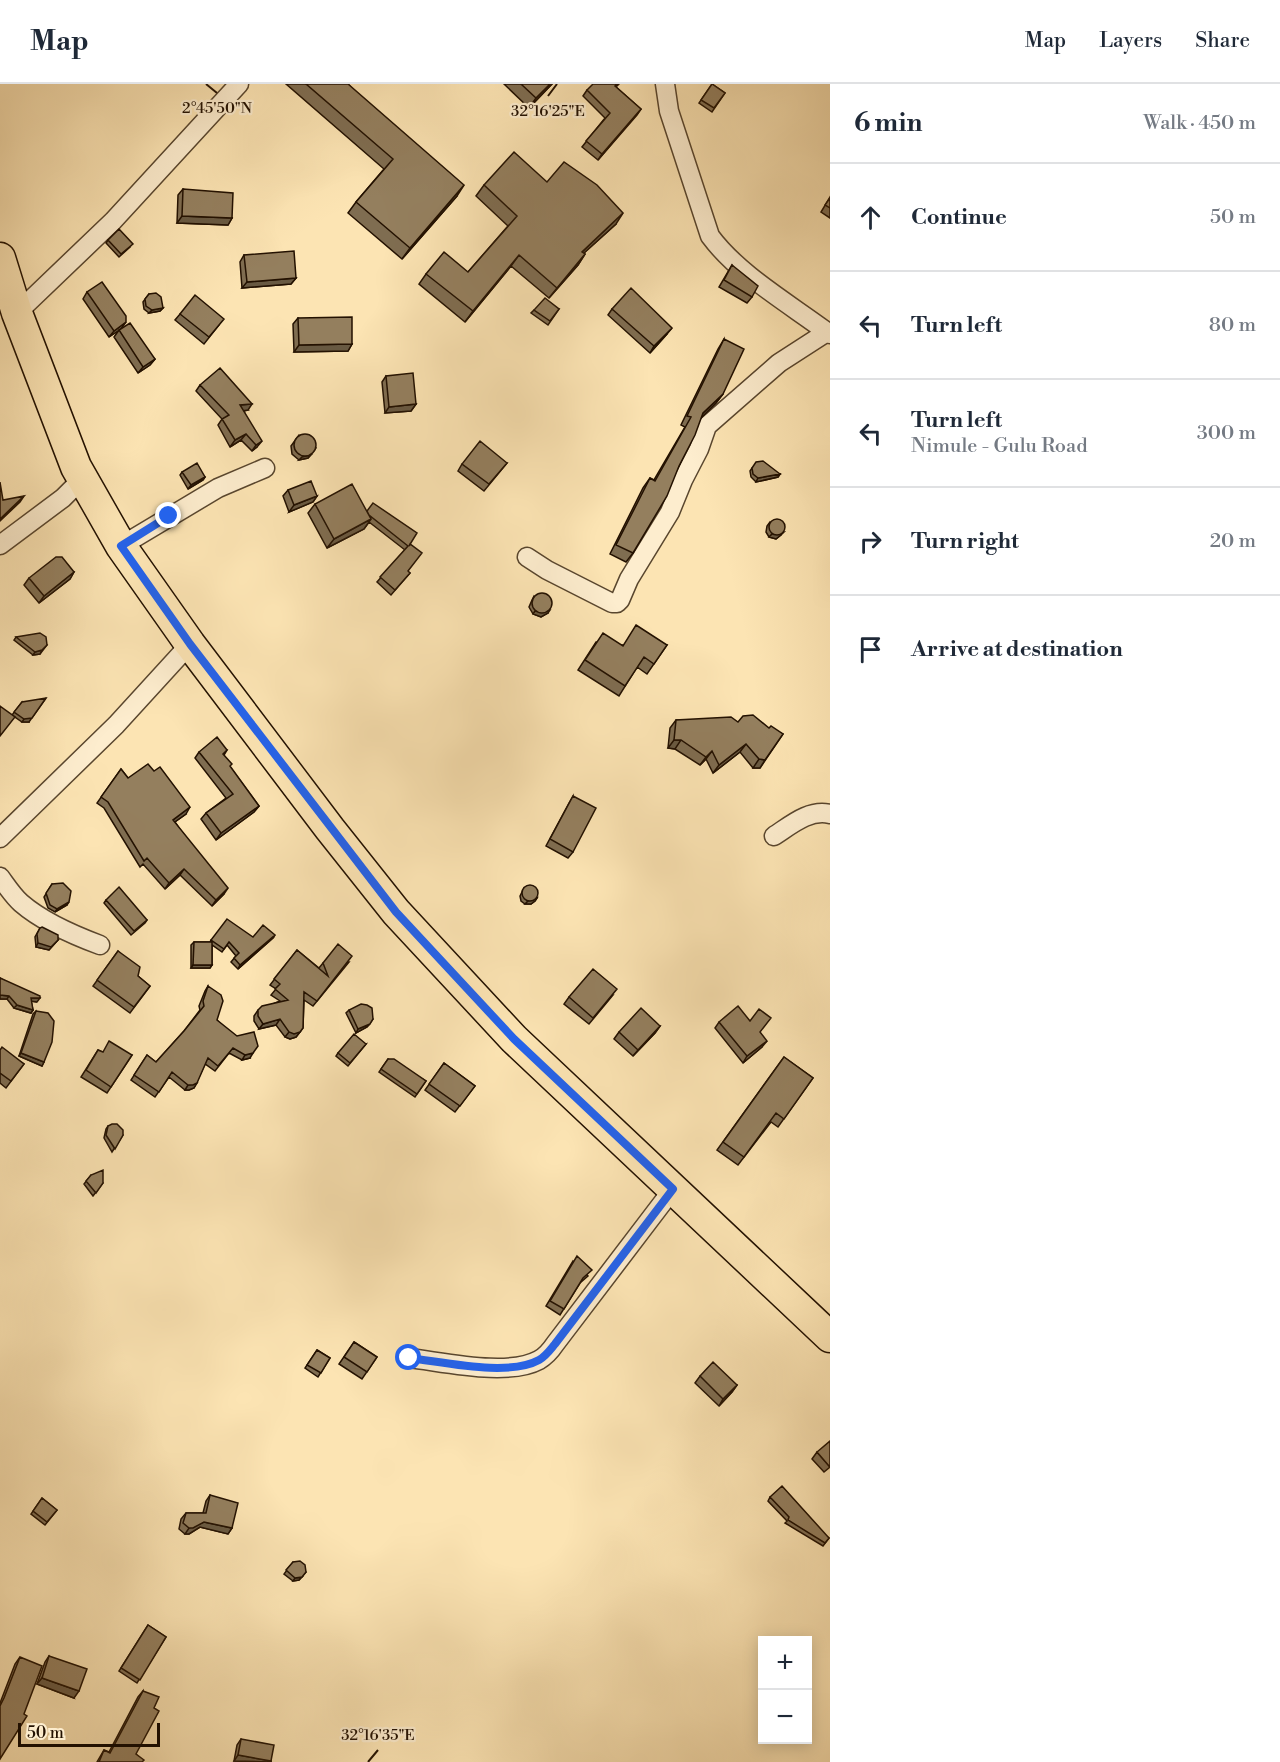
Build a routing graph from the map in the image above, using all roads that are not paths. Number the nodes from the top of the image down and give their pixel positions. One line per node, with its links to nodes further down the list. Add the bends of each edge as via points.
1 (239, 84): 4 (street, via 113,221)
2 (664, 84): 5 (street, via 669,111 710,236 746,274)
3 (0, 258): 4 (main road)
4 (17, 313): 7 (main road)
5 (828, 333): 10 (street, via 779,363 707,426 670,512 617,603)
6 (266, 468): 9 (street, via 218,488)
7 (83, 478): 8 (street); 9 (main road)
8 (0, 545)
9 (121, 546): 11 (main road)
10 (527, 557)
11 (190, 644): 14 (street, via 116,725); 17 (main road, via 396,912 514,1039)
12 (830, 814): 13 (street, via 806,815)
13 (774, 836)
14 (0, 838)
15 (0, 877): 16 (street, via 19,902)
16 (100, 945)
17 (673, 1189): 18 (main road); 19 (street, via 539,1360 500,1368)
18 (830, 1337)
19 (409, 1358)

